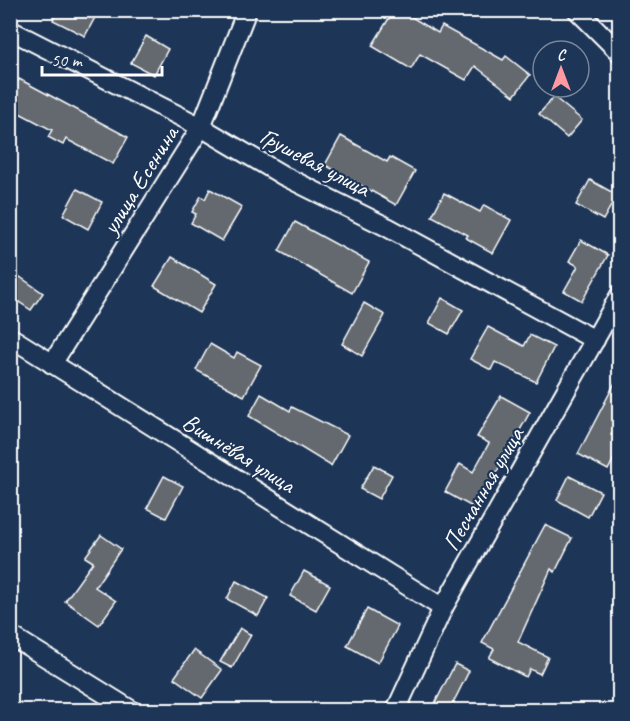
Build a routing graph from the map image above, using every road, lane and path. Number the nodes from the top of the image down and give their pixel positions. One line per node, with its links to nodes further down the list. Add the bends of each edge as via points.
1 (247, 10): 5 (street, улица Есенина)
2 (577, 10): 4 (street)
3 (10, 30): 5 (street, Грушевая улица)
4 (620, 53)
5 (201, 128): 8 (street, Грушевая улица); 9 (street, улица Есенина)
6 (620, 295): 8 (street, Песчанная улица)
7 (10, 337): 9 (street, Вишнёвая улица)
8 (595, 340): 10 (street, Песчанная улица)
9 (52, 364): 10 (street, Вишнёвая улица)
10 (443, 608): 13 (street, Песчанная улица)
11 (10, 635): 12 (street)
12 (131, 711)
13 (396, 711)

